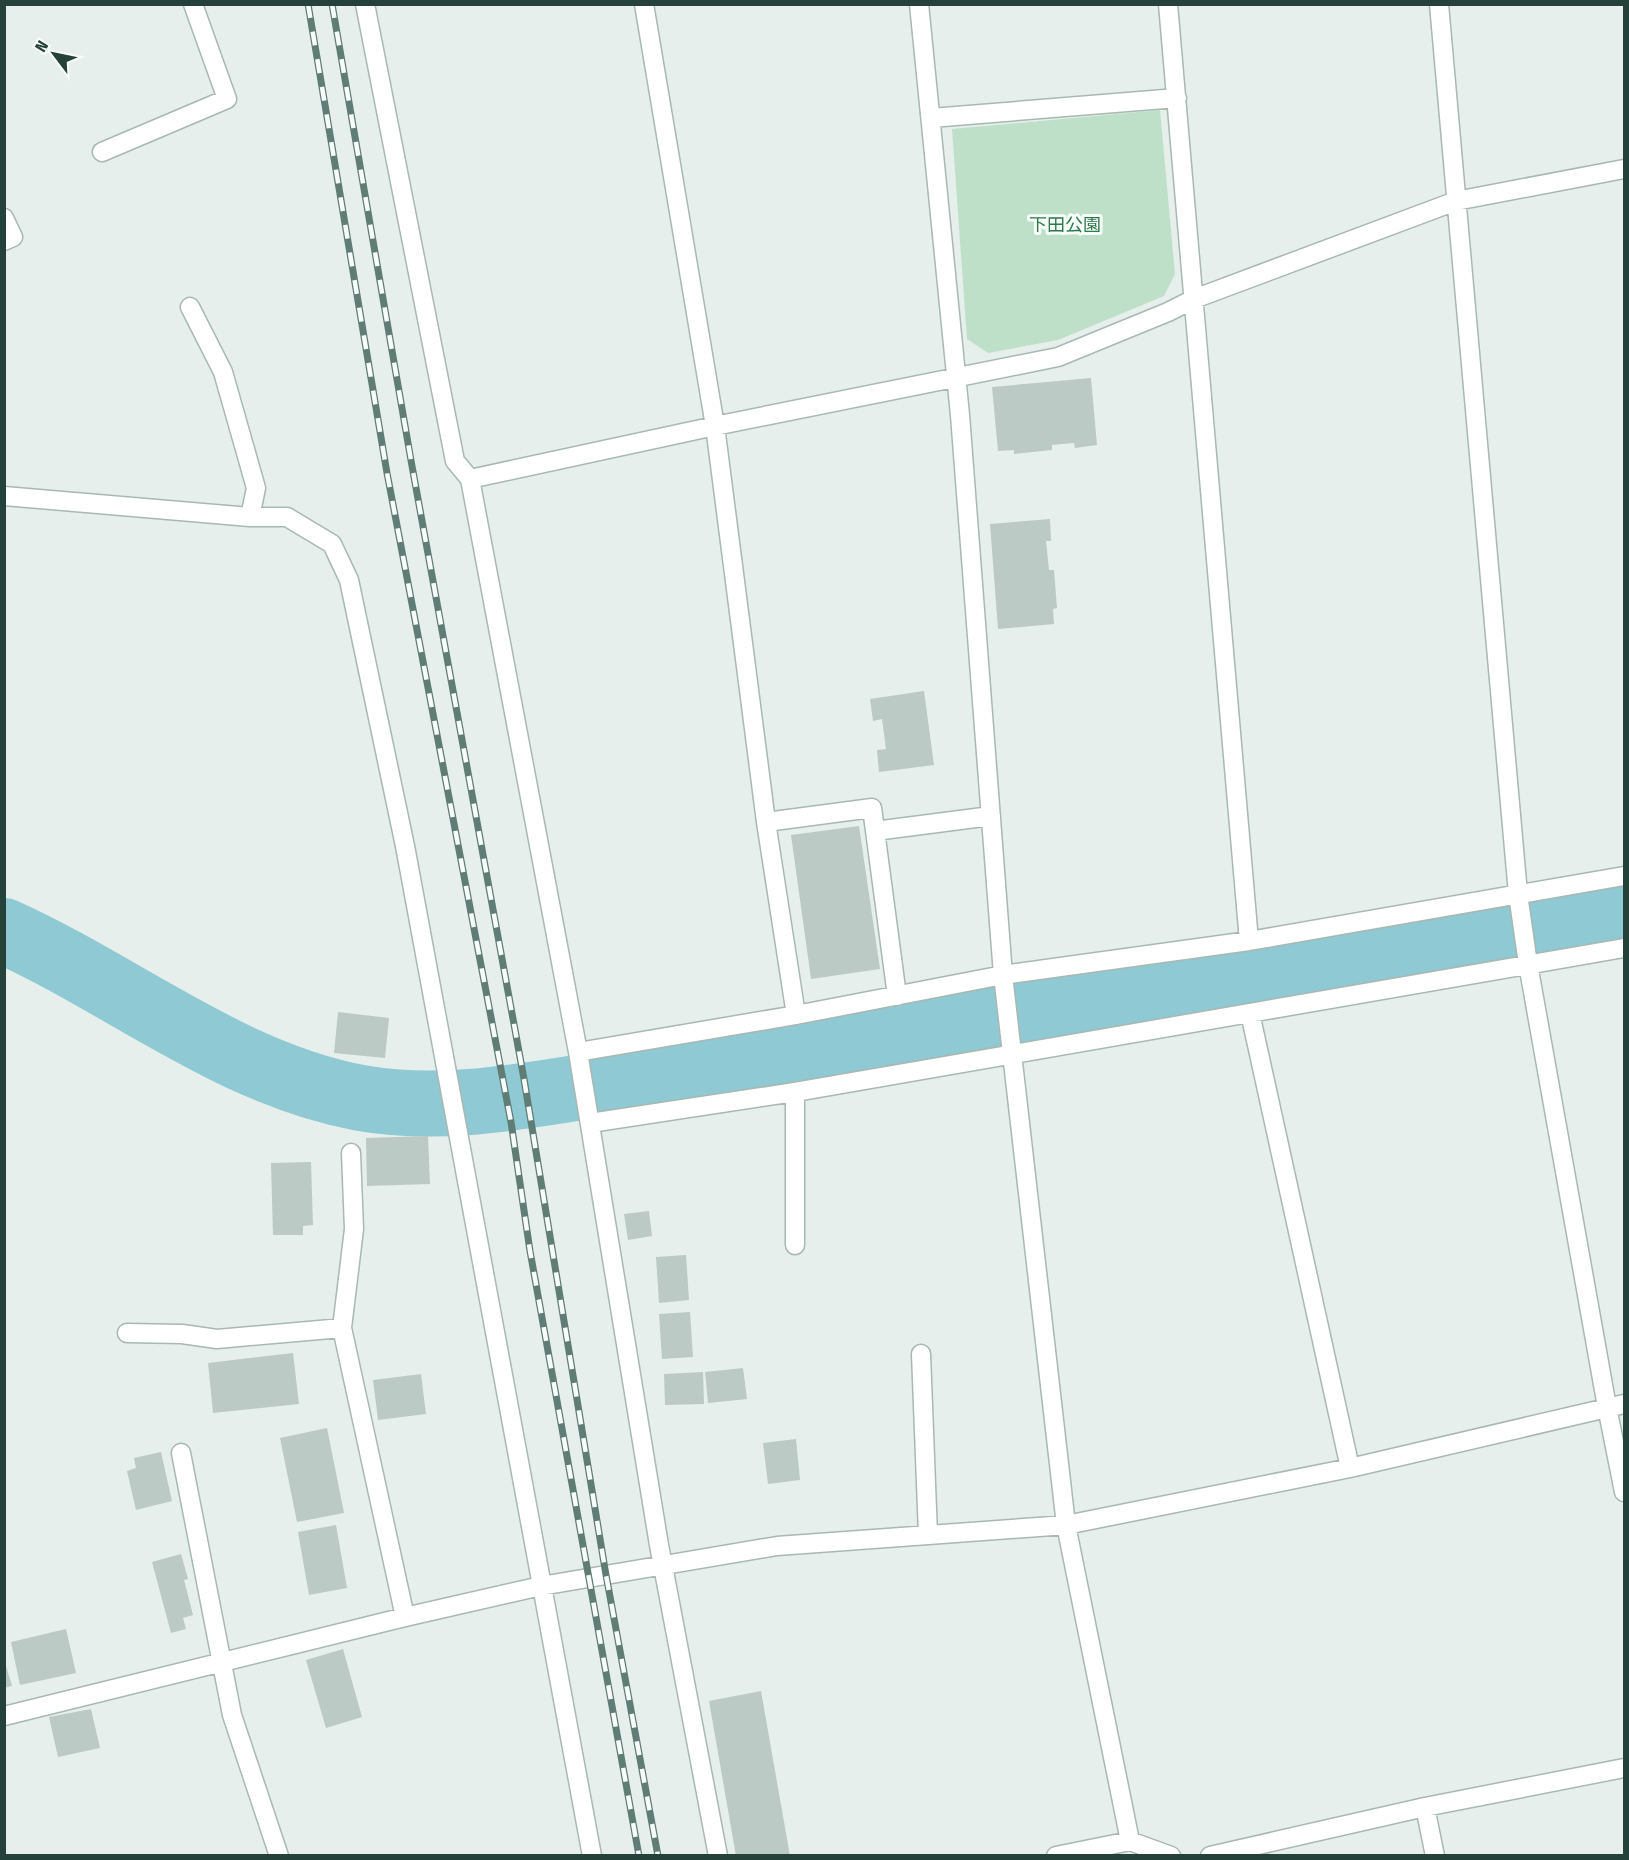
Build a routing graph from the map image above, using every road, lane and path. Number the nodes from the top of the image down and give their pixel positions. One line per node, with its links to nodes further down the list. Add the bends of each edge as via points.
1 (193, 4): 9 (street, via 227,99)
2 (365, 4): 18 (street, via 455,461)
3 (644, 4): 17 (street)
4 (919, 4): 8 (street)
5 (1168, 4): 7 (street)
6 (1439, 4): 11 (street)
7 (1177, 98): 8 (street); 14 (street)
8 (931, 118): 16 (street)
9 (102, 152)
10 (1624, 168): 11 (street)
11 (1456, 201): 14 (street); 25 (street)
12 (4, 218): 13 (street, via 13,237)
13 (4, 241)
14 (1194, 299): 16 (street, via 1058,357); 26 (street)
15 (190, 307): 20 (street, via 223,372 235,414 256,488)
16 (957, 377): 17 (street); 21 (street)
17 (715, 426): 18 (street); 22 (street)
18 (470, 479): 33 (street)
19 (4, 496): 20 (street)
20 (250, 517): 49 (street, via 287,517 332,544 350,580 405,846)
21 (991, 816): 23 (street); 29 (street)
22 (766, 822): 23 (street, via 872,808); 32 (street)
23 (875, 831): 30 (street)
24 (1624, 876): 25 (street)
25 (1518, 894): 26 (street); 28 (street)
26 (1249, 941): 29 (street)
27 (1624, 948): 28 (street)
28 (1528, 964): 31 (street); 42 (street)
29 (1003, 975): 30 (street); 34 (street)
30 (897, 996): 32 (street)
31 (1250, 1013): 34 (street); 44 (street)
32 (796, 1015): 33 (street)
33 (578, 1052): 36 (street)
34 (1013, 1054): 35 (street); 46 (street)
35 (795, 1092): 36 (street); 38 (street)
36 (590, 1123): 48 (street)
37 (351, 1152): 39 (street, via 354,1228)
38 (795, 1245)
39 (342, 1328): 40 (street, via 217,1339 182,1334); 50 (street)
40 (127, 1334)
41 (921, 1354): 47 (street)
42 (1616, 1406): 44 (street); 45 (street)
43 (180, 1453): 51 (street)
44 (1350, 1468): 46 (street)
45 (1624, 1491)
46 (1066, 1525): 47 (street); 55 (street)
47 (928, 1535): 48 (street, via 777,1546)
48 (663, 1566): 49 (street); 58 (street)
49 (542, 1586): 50 (street); 57 (street)
50 (405, 1617): 51 (street)
51 (222, 1662): 52 (street); 56 (street, via 232,1715)
52 (4, 1716)
53 (1624, 1768): 54 (street)
54 (1425, 1807): 61 (street); 62 (street)
55 (1130, 1841): 59 (street); 60 (street)
56 (279, 1856)
57 (592, 1856)
58 (718, 1856)
59 (1056, 1856)
60 (1171, 1856)
61 (1210, 1856)
62 (1435, 1856)

